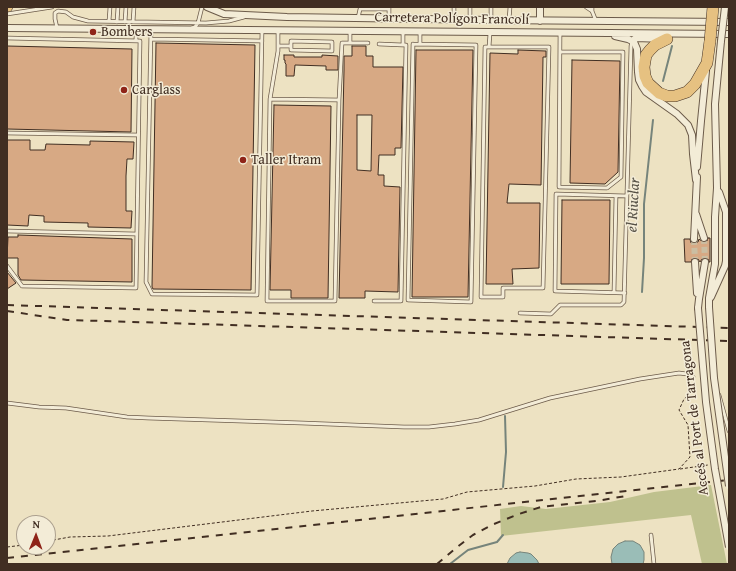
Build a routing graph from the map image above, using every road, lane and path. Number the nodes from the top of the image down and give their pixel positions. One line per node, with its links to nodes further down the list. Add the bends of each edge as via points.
1 (52, 7): 21 (lane)
2 (67, 7): 20 (lane)
3 (110, 7): 31 (lane)
4 (118, 7): 32 (lane)
5 (126, 7): 33 (lane)
6 (134, 7): 34 (lane)
7 (202, 7): 36 (lane)
8 (207, 7): 22 (street, Carretera Polígon Francolí, via 224,14)
9 (454, 7): 25 (lane)
10 (470, 7): 26 (lane)
11 (491, 7): 27 (lane)
12 (510, 7): 28 (lane)
13 (540, 7): 29 (street)
14 (586, 7): 19 (lane)
15 (713, 7): 58 (highway, Accés al Port de Tarragona, bridge)
16 (725, 7): 58 (street, Accés al Port de Tarragona, bridge)
17 (360, 8): 18 (lane); 23 (lane)
18 (389, 8): 24 (lane)
19 (591, 8): 30 (lane)
20 (66, 12): 31 (lane, via 88,21); 38 (lane, via 55,13)
21 (7, 14)
22 (249, 15): 23 (street, Carretera Polígon Francolí); 36 (lane, via 229,21)
23 (358, 18): 24 (street, Carretera Polígon Francolí)
24 (389, 18): 25 (street, Carretera Polígon Francolí)
25 (454, 20): 26 (street, Carretera Polígon Francolí)
26 (470, 20): 27 (street, Carretera Polígon Francolí)
27 (491, 20): 28 (street, Carretera Polígon Francolí)
28 (509, 20): 29 (street, Carretera Polígon Francolí)
29 (540, 21): 30 (street, Carretera Polígon Francolí)
30 (596, 21): 35 (street, Carretera Polígon Francolí)
31 (109, 22): 32 (lane)
32 (117, 22): 33 (lane)
33 (125, 22): 34 (lane)
34 (133, 22): 36 (lane)
35 (729, 22)
36 (198, 23): 41 (lane, via 195,27)
37 (7, 28): 38 (street, Carretera Polígon Francolí)
38 (57, 28): 39 (street, Carretera Polígon Francolí)
39 (136, 28): 40 (street, Carretera Polígon Francolí); 55 (lane)
40 (151, 29): 41 (street, Carretera Polígon Francolí); 53 (lane)
41 (182, 29): 42 (street, Carretera Polígon Francolí)
42 (262, 30): 43 (street, Carretera Polígon Francolí); 56 (lane)
43 (278, 30): 44 (street, Carretera Polígon Francolí); 64 (lane)
44 (350, 31): 45 (street, Carretera Polígon Francolí); 59 (lane)
45 (403, 31): 46 (street, Carretera Polígon Francolí); 63 (lane)
46 (420, 31): 47 (street, Carretera Polígon Francolí); 62 (lane)
47 (490, 32): 48 (street, Carretera Polígon Francolí); 66 (lane)
48 (560, 33): 49 (street, Carretera Polígon Francolí); 67 (lane)
49 (602, 33): 50 (street, Carretera Polígon Francolí); 57 (street)
50 (693, 34): 51 (street, Carretera Polígon Francolí); 54 (street)
51 (729, 34)
52 (7, 38): 55 (lane)
53 (151, 39): 56 (lane); 56 (lane, via 146,282 152,294 257,296)
54 (667, 39): 57 (street, via 636,38); 68 (highway, via 655,45 646,55 645,76 654,90 667,96 687,92 695,84)
55 (136, 41): 72 (lane, via 140,41)
56 (262, 41)
57 (632, 41): 73 (street, via 637,49 638,72 642,86 688,125 692,135); 76 (lane)
58 (715, 41): 68 (highway, Accés al Port de Tarragona); 74 (street, Accés al Port de Tarragona)
59 (350, 43): 60 (lane); 70 (lane, via 342,43)
60 (368, 43)
61 (379, 44): 63 (lane)
62 (420, 44): 62 (lane, via 476,45 471,302 408,300 413,44)
63 (403, 45): 87 (lane, via 406,45 401,301)
64 (278, 46): 65 (lane); 69 (lane)
65 (291, 46): 65 (lane, via 291,41 332,42 332,51 291,50)
66 (489, 47): 66 (lane, via 549,47 543,288 502,288 502,297 481,297 485,47)
67 (560, 52): 67 (lane, via 623,52 621,177 607,188 559,186)
68 (706, 64): 73 (street, Accés al Port de Tarragona)
69 (270, 99): 70 (lane); 70 (lane, via 267,301 335,302)
70 (339, 100)
71 (7, 133): 72 (lane)
72 (138, 135): 79 (lane)
73 (696, 180): 77 (street, Accés al Port de Tarragona)
74 (717, 188): 88 (street, Accés al Port de Tarragona, via 715,264); 88 (street, Accés al Port de Tarragona, via 726,212 726,261)
75 (616, 196): 76 (lane); 85 (lane); 85 (lane, via 556,194 555,291)
76 (627, 196): 86 (lane)
77 (695, 208): 80 (street, Accés al Port de Tarragona); 81 (street, Accés al Port de Tarragona)
78 (7, 231): 79 (lane)
79 (136, 234): 84 (lane, via 136,288 22,286)
80 (704, 238)
81 (694, 239)
82 (694, 262): 89 (street, Accés al Port de Tarragona)
83 (704, 262): 89 (street, Accés al Port de Tarragona)
84 (7, 266)
85 (614, 292): 86 (lane)
86 (625, 293): 90 (lane, via 621,305 560,305 551,314)
87 (374, 301)
88 (709, 307): 92 (street, Accés al Port de Tarragona, bridge)
89 (698, 308): 100 (street, Accés al Port de Tarragona, bridge, via 706,402)
90 (520, 313)
91 (693, 377): 93 (lane, via 679,373 640,379 550,398 479,420 404,428 148,418); 96 (path, via 693,390 684,399 679,410 688,425 690,457)
92 (714, 378): 94 (lane, bridge); 97 (street, Accés al Port de Tarragona, bridge)
93 (7, 403)
94 (729, 431)
95 (714, 465): 96 (path)
96 (679, 470): 99 (path, via 620,477 576,478 535,486 467,492 442,499)
97 (729, 486)
98 (651, 535): 101 (lane)
99 (56, 540)
100 (729, 547)
101 (654, 564)

